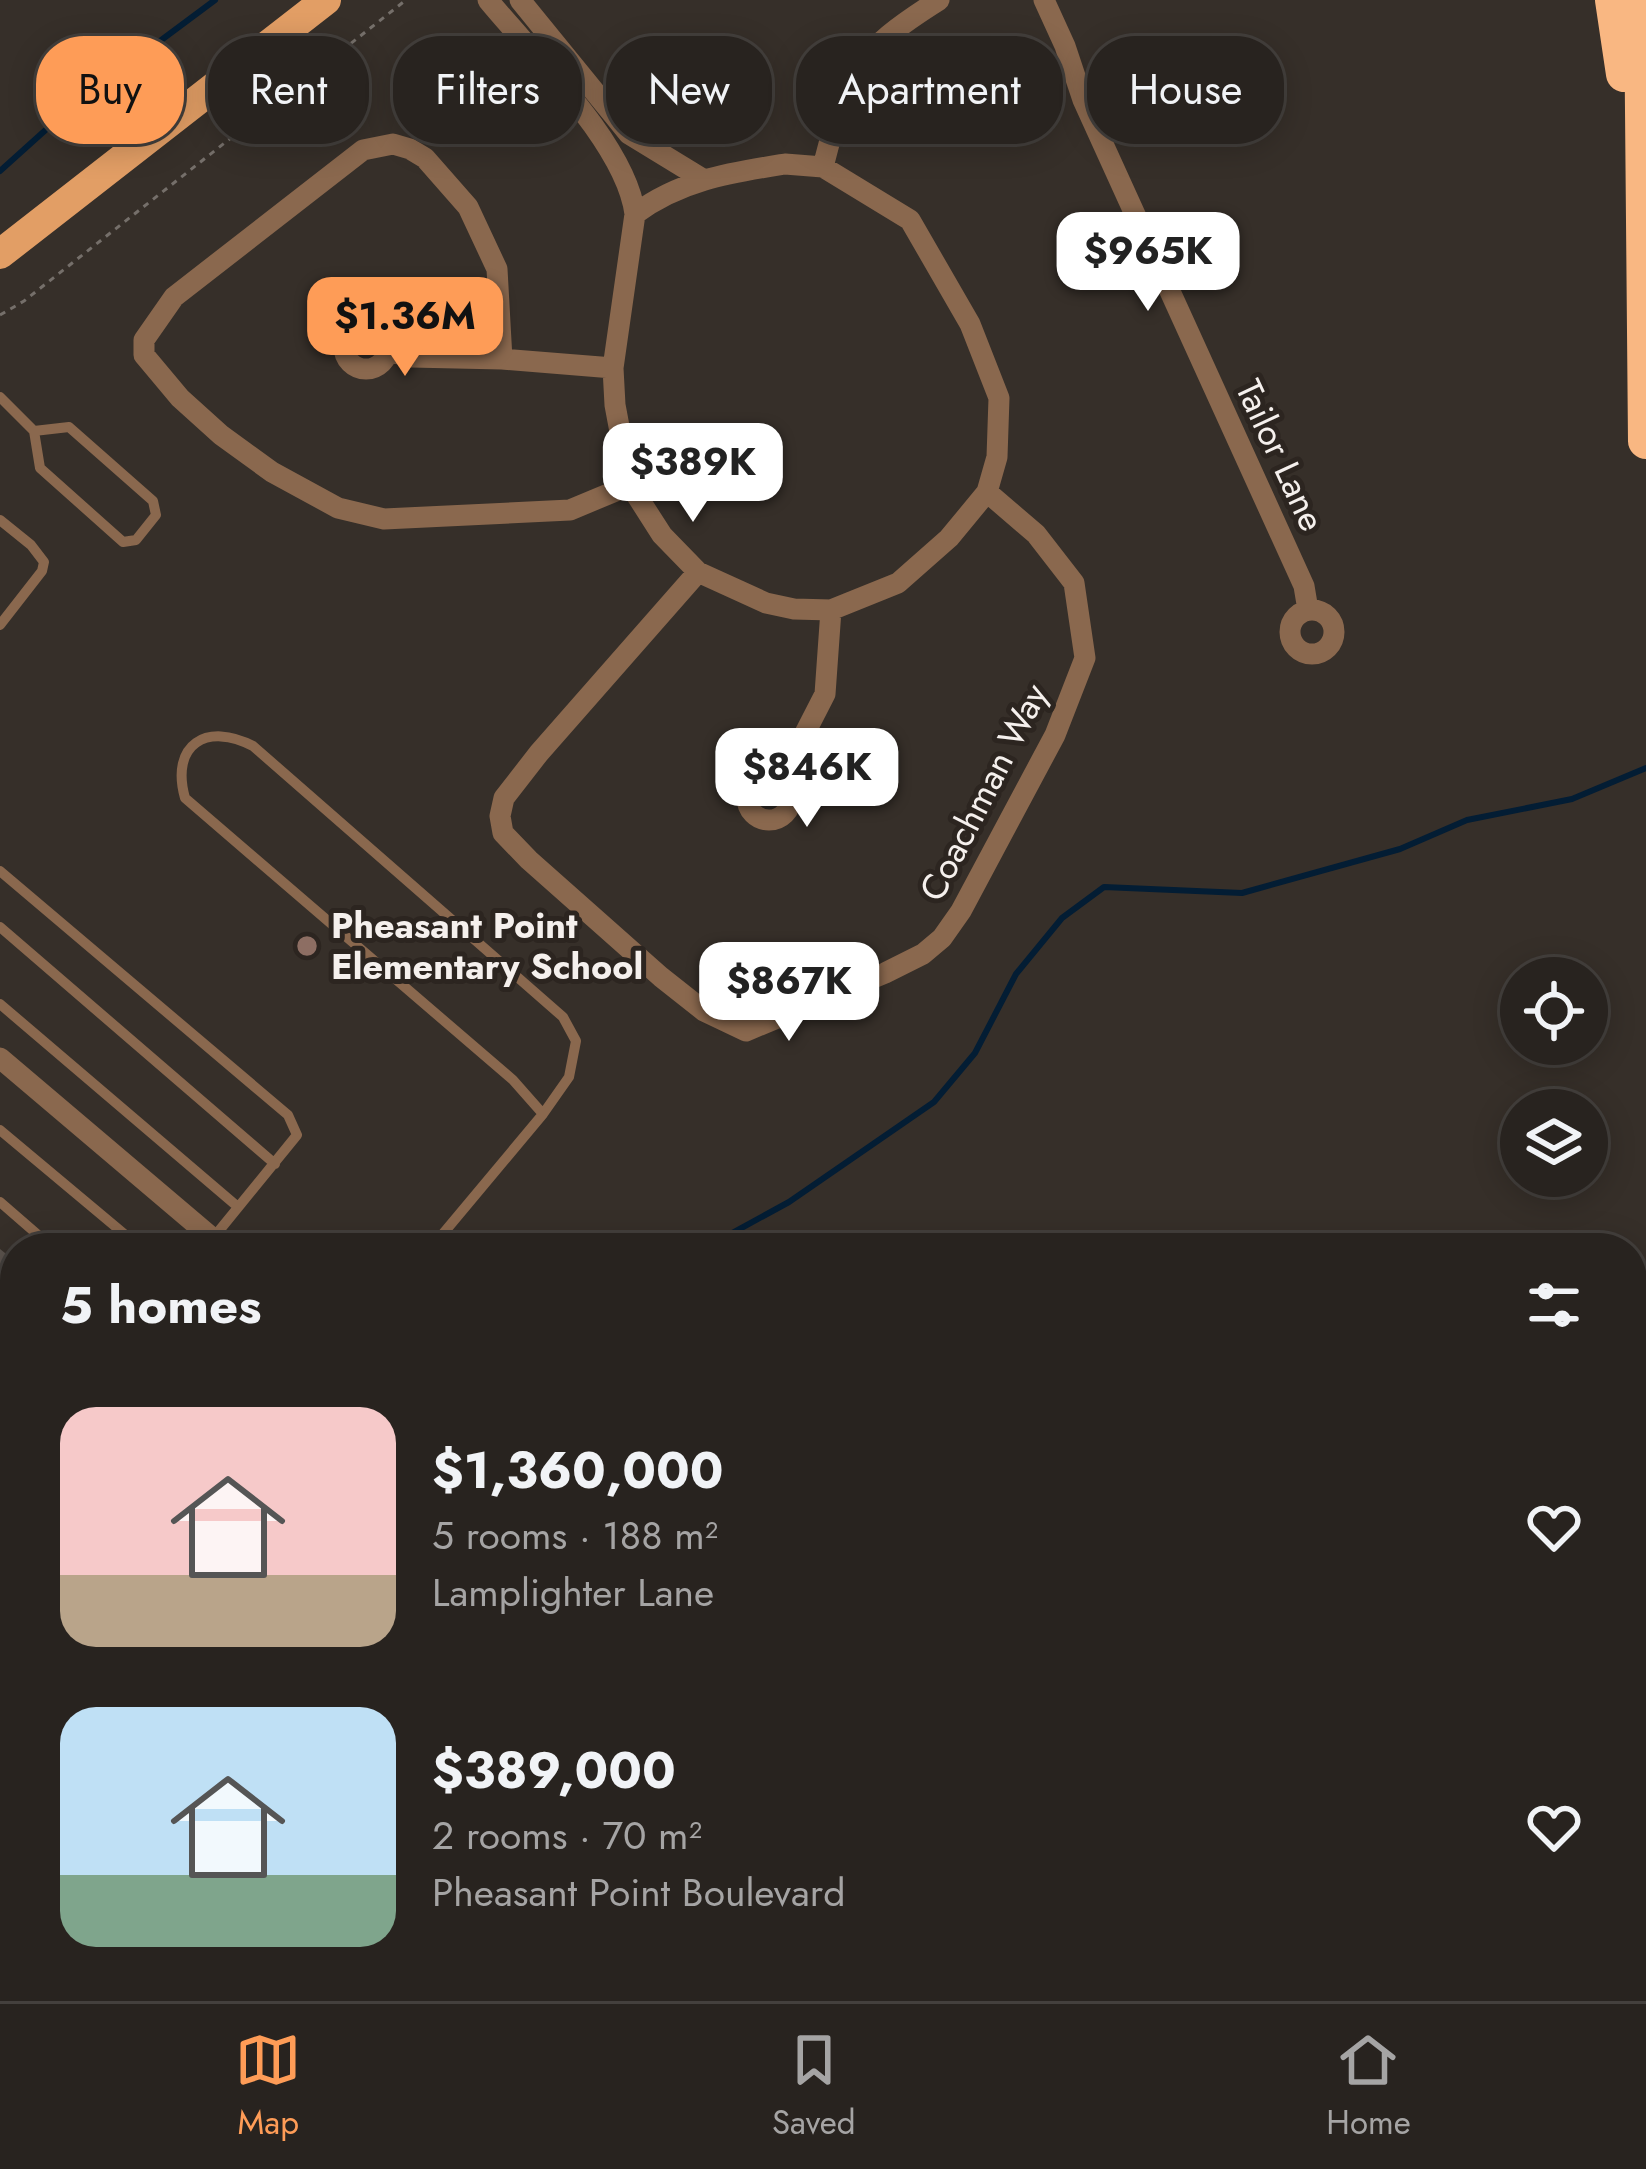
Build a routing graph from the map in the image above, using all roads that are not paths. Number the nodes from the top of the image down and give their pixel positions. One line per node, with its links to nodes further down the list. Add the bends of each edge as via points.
1 (326, 0): 19 (main road)
2 (488, 0): 8 (street)
3 (520, 0): 9 (street)
4 (939, 0): 16 (street, via 887,32 859,64)
5 (1044, 0): 32 (street, Tailor Lane)
6 (1612, 0): 20 (highway)
7 (1642, 0): 20 (highway)
8 (518, 36)
9 (550, 36)
10 (582, 76): 11 (street)
11 (606, 105)
12 (582, 114): 15 (street)
13 (617, 144): 15 (street)
14 (645, 144): 17 (street)
15 (611, 149): 18 (street)
16 (824, 166): 17 (street); 28 (street, via 910,220 970,324 999,398)
17 (701, 178): 18 (street)
18 (634, 214): 23 (street)
19 (0, 254)
20 (1644, 255): 26 (highway)
21 (388, 351): 22 (street)
22 (502, 358): 23 (street); 27 (street, via 497,269 468,207 425,158 393,143 363,149 174,298 144,340 144,355 221,435 338,508 384,519 570,510)
23 (613, 368): 27 (street)
24 (0, 397): 25 (lane)
25 (34, 430): 25 (lane, via 69,427 152,502 156,515 136,540 123,542 40,468)
26 (1646, 441)
27 (630, 484): 30 (street)
28 (987, 493): 30 (street, Coachman Way, via 1036,534 1074,584 1085,658 1055,735 942,938 885,974 746,1031 661,977 529,860 503,833 500,816 504,798 539,754); 31 (street, via 898,583)
29 (0, 520): 33 (lane, via 44,562)
30 (698, 572): 31 (street, via 779,607)
31 (831, 610): 34 (street, via 825,694)
32 (1308, 610)
33 (0, 625)
34 (781, 779)
35 (0, 871): 41 (lane, via 288,1115 297,1135)
36 (0, 927): 41 (lane)
37 (0, 1004): 43 (lane)
38 (0, 1058): 46 (street)
39 (543, 1114): 39 (lane, via 568,1077 576,1041 563,1017 253,746 230,734 192,746 183,762 184,798); 48 (lane)
40 (0, 1130): 45 (lane)
41 (274, 1164): 43 (lane)
42 (0, 1202): 44 (lane)
43 (238, 1207): 47 (lane)
44 (36, 1233)
45 (123, 1233)
46 (200, 1233)
47 (222, 1233)
48 (444, 1233)

